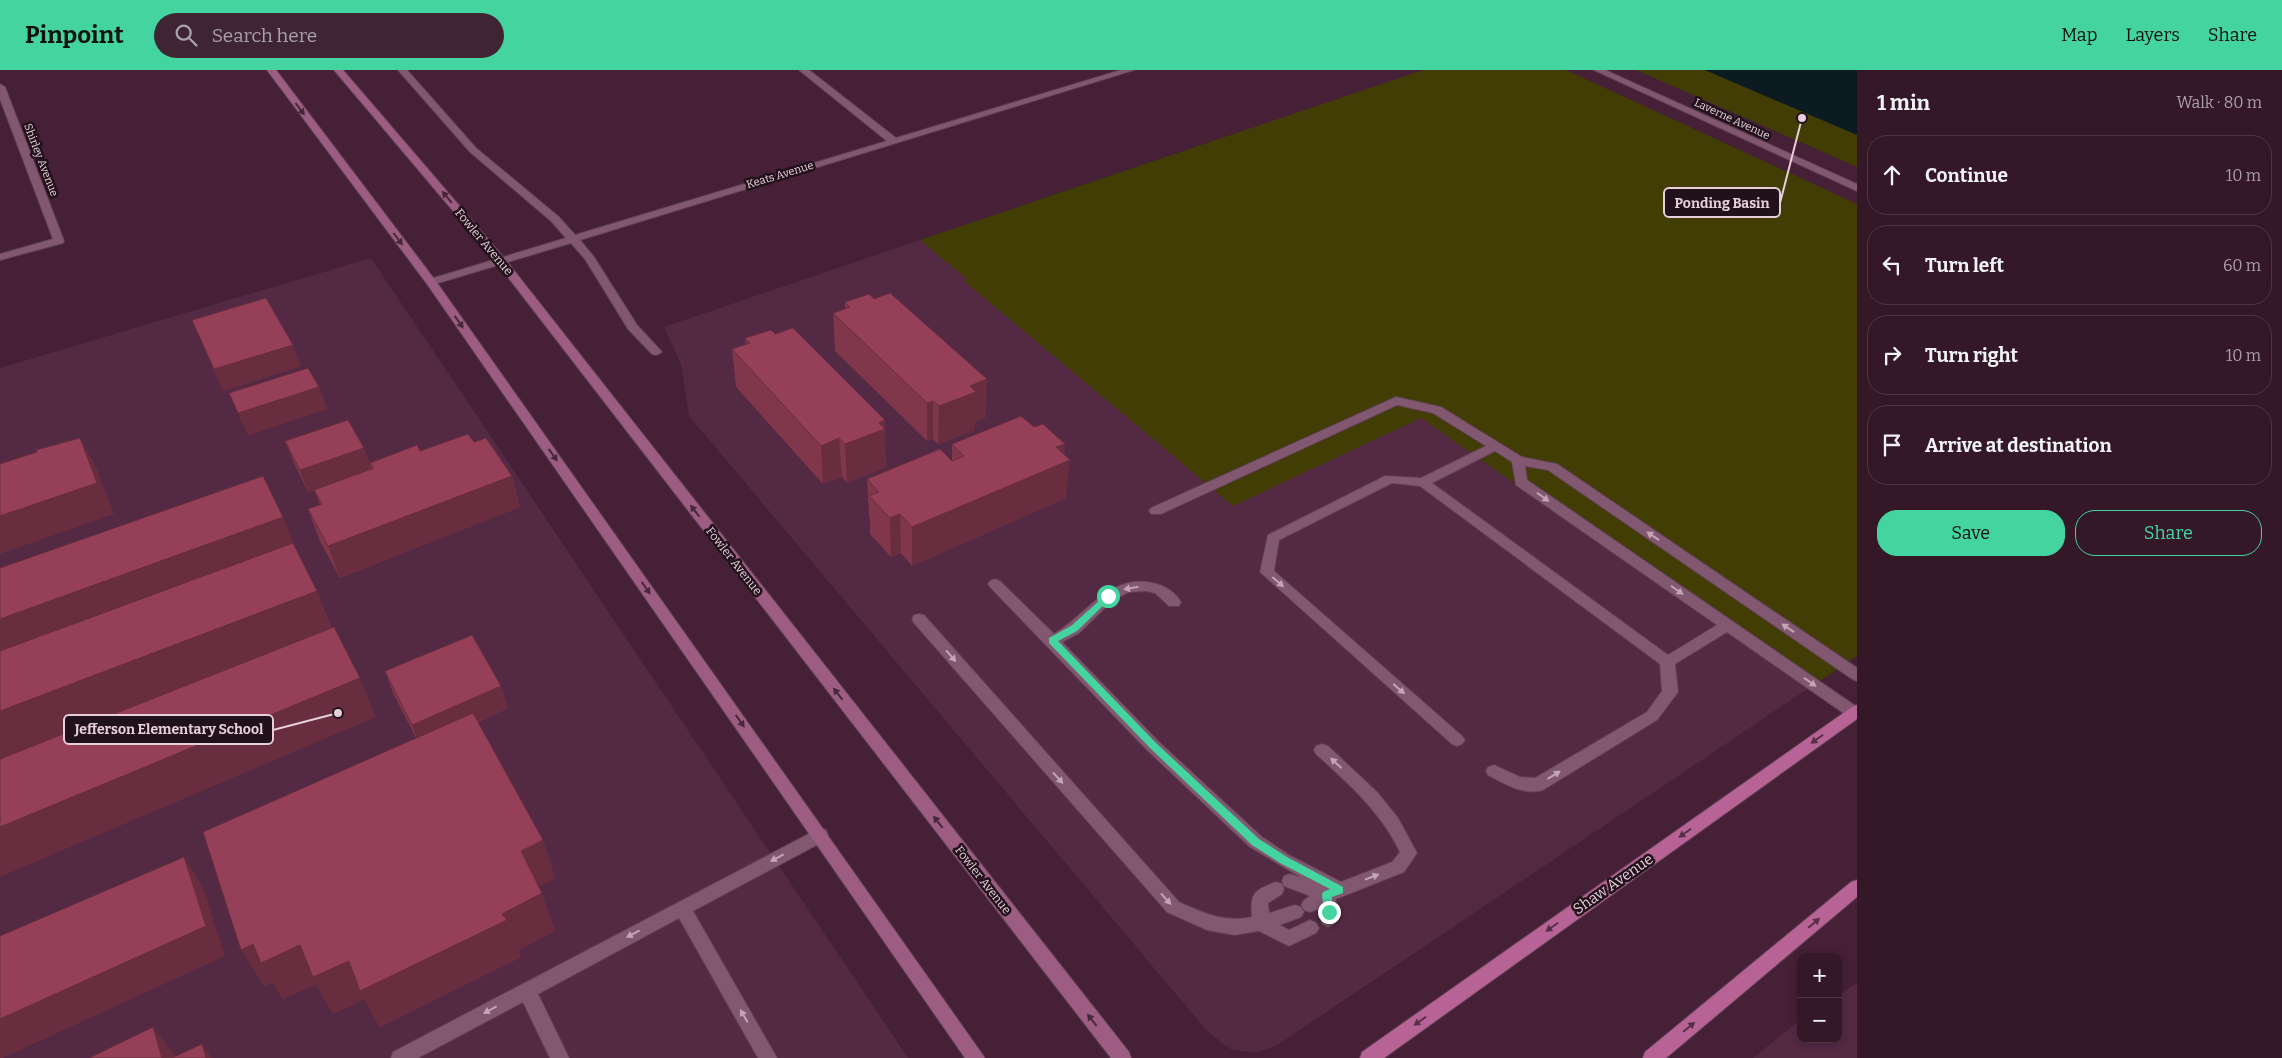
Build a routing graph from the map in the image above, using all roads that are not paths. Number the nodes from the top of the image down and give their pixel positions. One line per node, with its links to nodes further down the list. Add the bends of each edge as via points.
1 (271, 70): 13 (main road, one-way to 13)
2 (338, 70): 12 (main road, Fowler Avenue, one-way to 2)
3 (402, 70): 10 (street, via 474,150 555,219)
4 (803, 70): 8 (street)
5 (1130, 70): 8 (street, Keats Avenue)
6 (1598, 70): 9 (street, Laverne Avenue)
7 (0, 87): 11 (street, Shirley Avenue, via 59,241)
8 (894, 141): 10 (street, Keats Avenue)
9 (1857, 188)
10 (572, 239): 12 (street, Keats Avenue); 14 (street, via 589,257 632,327)
11 (0, 257)
12 (501, 261): 13 (street, Keats Avenue); 42 (main road, Fowler Avenue, one-way to 12)
13 (431, 282): 30 (main road, one-way to 30)
14 (656, 352)
15 (1495, 446): 16 (street); 17 (lane); 18 (street, via 1437,410 1396,401)
16 (1518, 460): 22 (street, one-way to 22, via 1521,482); 25 (street, one-way to 16, via 1552,467)
17 (1423, 482): 24 (street); 27 (street, one-way to 27, via 1390,479 1272,538 1267,572)
18 (1156, 511)
19 (995, 584): 23 (street)
20 (1174, 602): 23 (street, one-way to 23, via 1159,589 1127,587 1108,596 1074,629)
21 (919, 619): 35 (street, one-way to 35, via 1174,907 1199,921 1232,929)
22 (1728, 625): 24 (street); 26 (street, one-way to 26)
23 (1052, 640): 32 (street, via 1153,746 1256,842)
24 (1666, 662): 29 (street, one-way to 24, via 1518,783 1537,785 1652,716 1670,692)
25 (1857, 675)
26 (1855, 712): 43 (main road, Shaw Avenue, one-way to 43)
27 (1457, 740)
28 (1322, 750): 32 (street, one-way to 28, via 1398,867 1409,853 1399,830 1377,802)
29 (1494, 771)
30 (820, 835): 33 (street, one-way to 33); 41 (main road)
31 (1857, 887): 44 (main road, one-way to 31)
32 (1333, 892): 34 (street); 35 (street); 35 (street, via 1283,885 1259,899)
33 (682, 908): 37 (street, one-way to 37); 40 (street, one-way to 33)
34 (1328, 919)
35 (1261, 924): 36 (street, via 1289,938)
36 (1310, 928)
37 (526, 991): 38 (street, one-way to 38); 39 (street)
38 (400, 1058)
39 (560, 1058)
40 (768, 1058)
41 (976, 1058)
42 (1122, 1058)
43 (1369, 1058)
44 (1652, 1058)

